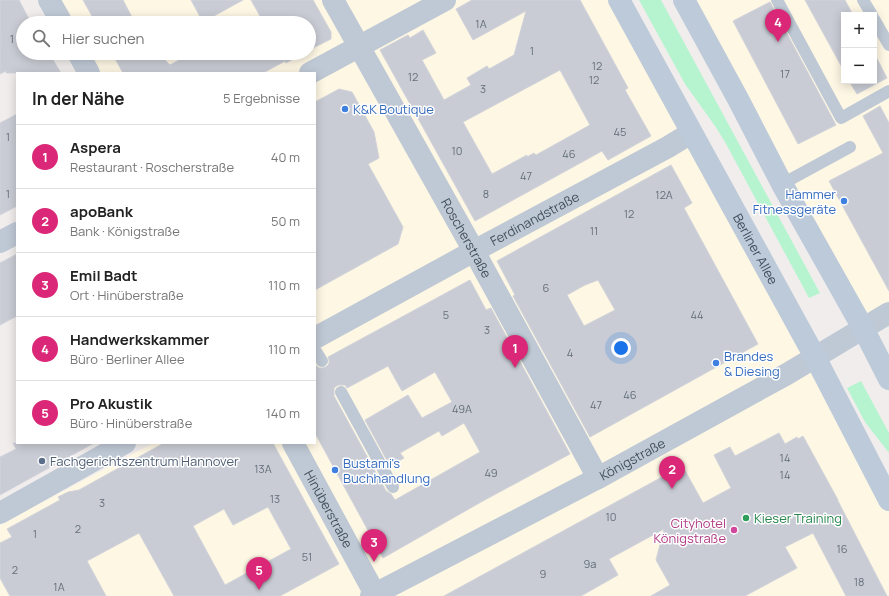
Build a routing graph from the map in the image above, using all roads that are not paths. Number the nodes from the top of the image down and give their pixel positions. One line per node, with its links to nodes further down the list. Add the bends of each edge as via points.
1 (49, 0): 9 (street)
2 (333, 0): 12 (street, Roscherstraße)
3 (445, 0): 12 (street)
4 (618, 0): 17 (main road, Berliner Allee)
5 (684, 0): 19 (main road)
6 (777, 0): 16 (lane, via 840,118)
7 (863, 0): 8 (lane)
8 (870, 12)
9 (58, 16)
10 (877, 24): 11 (lane)
11 (889, 45)
12 (360, 47): 15 (street); 22 (street, Roscherstraße)
13 (82, 60): 14 (street)
14 (88, 72)
15 (312, 72)
16 (889, 90)
17 (691, 133): 22 (street, Ferdinandstraße, via 668,148); 27 (main road, Berliner Allee)
18 (850, 147): 19 (lane)
19 (782, 184): 24 (main road)
20 (16, 234): 21 (street)
21 (0, 242)
22 (474, 251): 25 (street, Ferdinandstraße); 33 (street, Roscherstraße)
23 (889, 313): 24 (street, Königstraße)
24 (863, 328): 27 (street, Königstraße); 29 (main road)
25 (316, 337)
26 (316, 352): 28 (lane)
27 (815, 357): 33 (street, Königstraße); 35 (main road, Berliner Allee)
28 (322, 361)
29 (889, 379)
30 (341, 392): 34 (lane)
31 (123, 444): 36 (street)
32 (294, 444): 37 (street, Hinüberstraße)
33 (598, 478): 37 (street, Königstraße)
34 (392, 487)
35 (889, 500)
36 (0, 513)
37 (374, 595)

